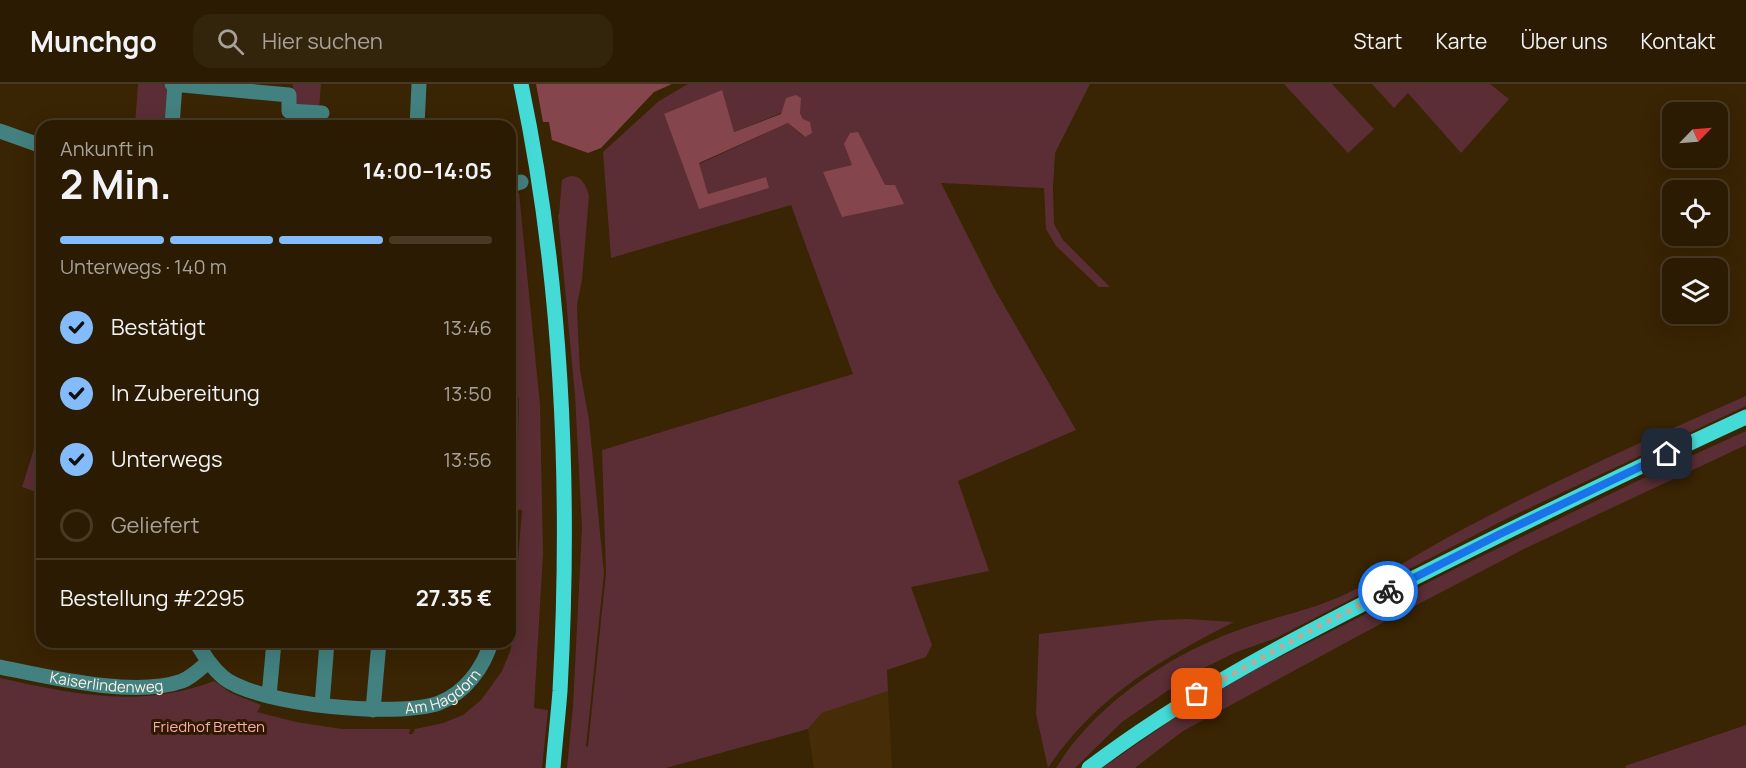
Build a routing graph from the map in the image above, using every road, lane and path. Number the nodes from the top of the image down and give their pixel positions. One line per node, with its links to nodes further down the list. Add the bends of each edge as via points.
1 (174, 84): 4 (street); 6 (street)
2 (419, 84): 7 (street)
3 (521, 84): 21 (main road, via 545,214 561,395 562,629)
4 (246, 88): 5 (street, via 289,95 289,111)
5 (322, 113)
6 (172, 120)
7 (417, 120)
8 (0, 131): 9 (street)
9 (36, 144)
10 (1746, 417): 22 (main road, via 1500,534 1315,628 1216,682)
11 (200, 648): 16 (street, Am Hagdorn)
12 (274, 648): 18 (street)
13 (327, 648): 19 (street)
14 (378, 648): 20 (street)
15 (489, 648): 20 (street, Am Hagdorn, via 470,681 440,702 416,708)
16 (208, 662): 17 (street, Kaiserlindenweg, via 185,680 158,687 62,680); 18 (street, Am Hagdorn, via 242,689)
17 (0, 667)
18 (270, 696): 19 (street, Am Hagdorn)
19 (322, 705): 20 (street, Am Hagdorn)
20 (373, 710)
21 (553, 768)
22 (1089, 768)

